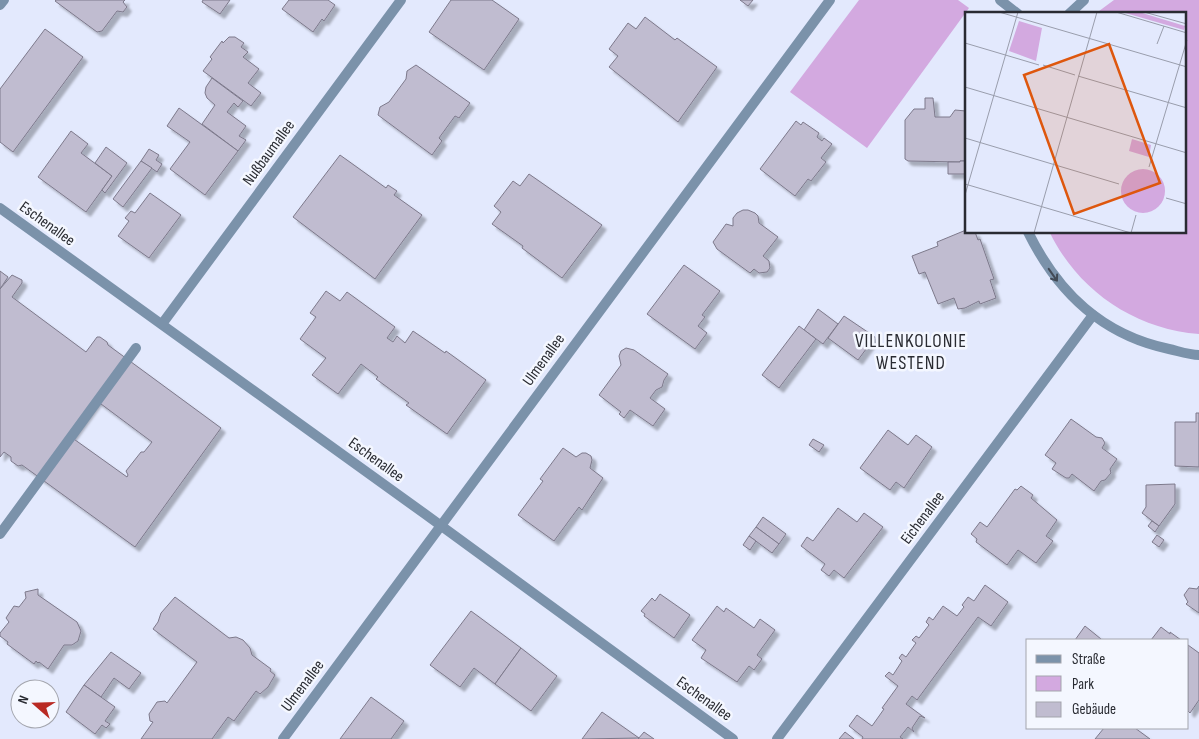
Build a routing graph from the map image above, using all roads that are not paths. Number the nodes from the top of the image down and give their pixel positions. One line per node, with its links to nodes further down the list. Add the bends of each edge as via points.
1 (4, 0): 6 (street)
2 (401, 0): 12 (street, Nußbaumallee)
3 (830, 0): 15 (street, Ulmenallee)
4 (1000, 0): 7 (street)
5 (1084, 0): 8 (street)
6 (0, 5)
7 (1015, 12)
8 (1071, 12)
9 (0, 208): 12 (street, Eschenallee)
10 (1029, 234): 11 (street, one-way to 11, via 1056,280)
11 (1093, 315): 14 (street, via 1150,345); 19 (street, Eichenallee)
12 (162, 324): 15 (street, Eschenallee)
13 (136, 348): 16 (street)
14 (1199, 355)
15 (441, 525): 17 (street, Ulmenallee); 18 (street, Eschenallee)
16 (0, 534)
17 (283, 739)
18 (733, 739)
19 (778, 739)

